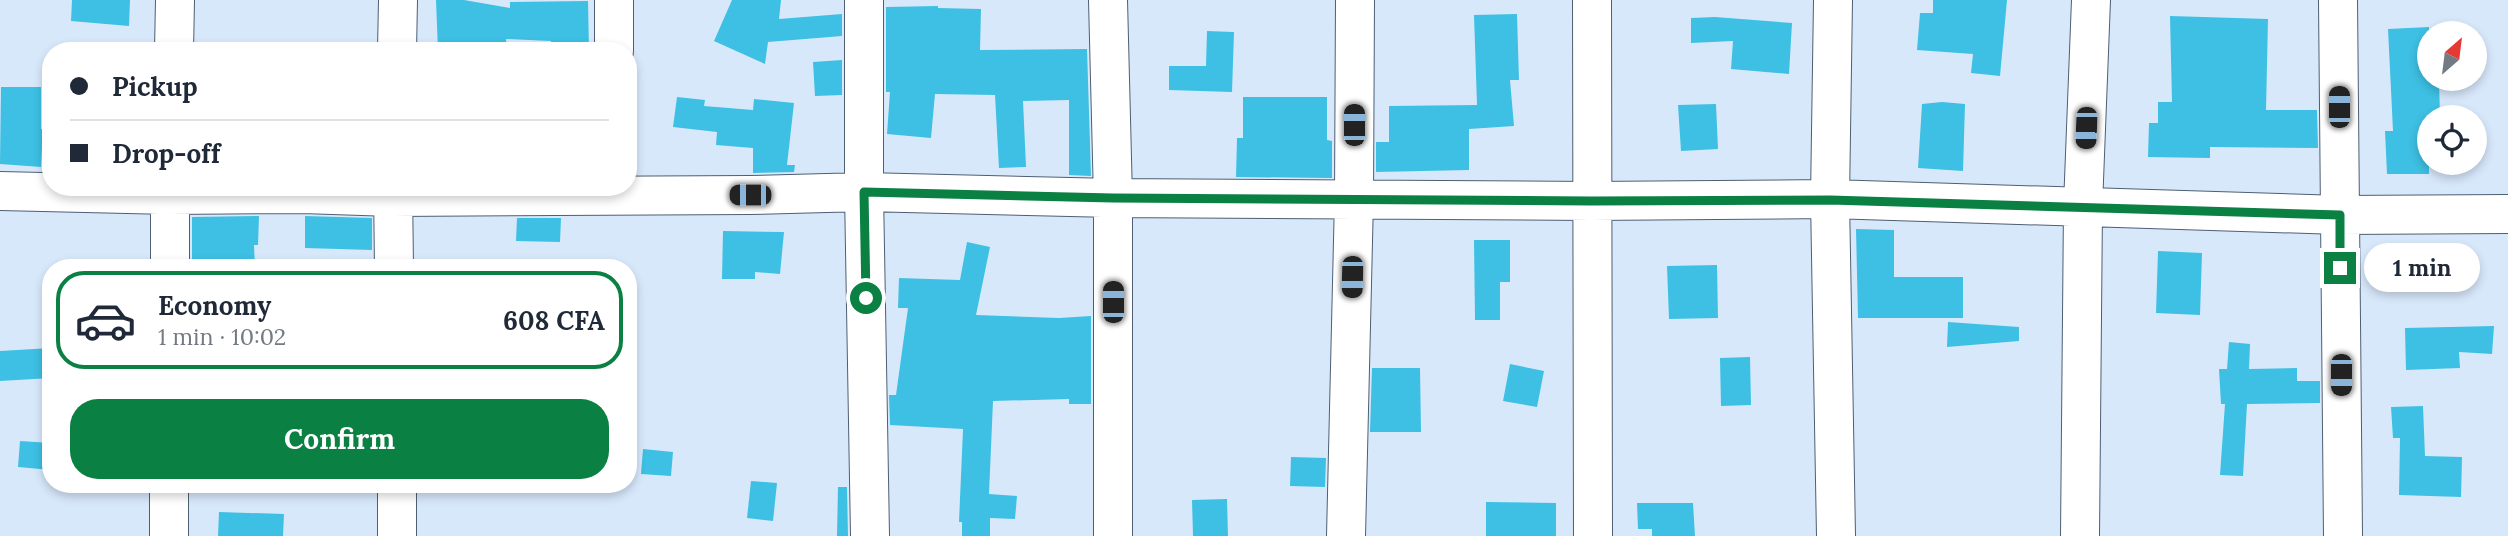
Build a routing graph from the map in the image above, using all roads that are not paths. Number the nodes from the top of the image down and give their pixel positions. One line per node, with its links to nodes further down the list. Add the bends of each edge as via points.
1 (175, 0): 11 (street)
2 (398, 0): 12 (street)
3 (614, 0): 13 (street)
4 (864, 0): 17 (street)
5 (1108, 0): 20 (street)
6 (1355, 0): 21 (street)
7 (1592, 0): 23 (street)
8 (1833, 0): 22 (street)
9 (2091, 0): 24 (street)
10 (2338, 0): 26 (street)
11 (174, 42)
12 (397, 42)
13 (614, 42)
14 (0, 191): 15 (street)
15 (42, 191)
16 (637, 192): 17 (street)
17 (864, 192): 20 (street); 33 (street)
18 (170, 196): 27 (street)
19 (393, 196): 28 (street)
20 (1113, 198): 21 (street); 34 (street)
21 (1354, 199): 23 (street); 35 (street)
22 (1830, 200): 23 (street); 24 (street); 37 (street)
23 (1591, 201): 36 (street)
24 (2083, 205): 26 (street); 38 (street)
25 (2508, 214): 26 (street)
26 (2340, 215): 39 (street)
27 (170, 259)
28 (394, 259)
29 (169, 493): 31 (street)
30 (397, 493): 32 (street)
31 (169, 536)
32 (397, 536)
33 (870, 536)
34 (1113, 536)
35 (1346, 536)
36 (1592, 536)
37 (1836, 536)
38 (2080, 536)
39 (2343, 536)

